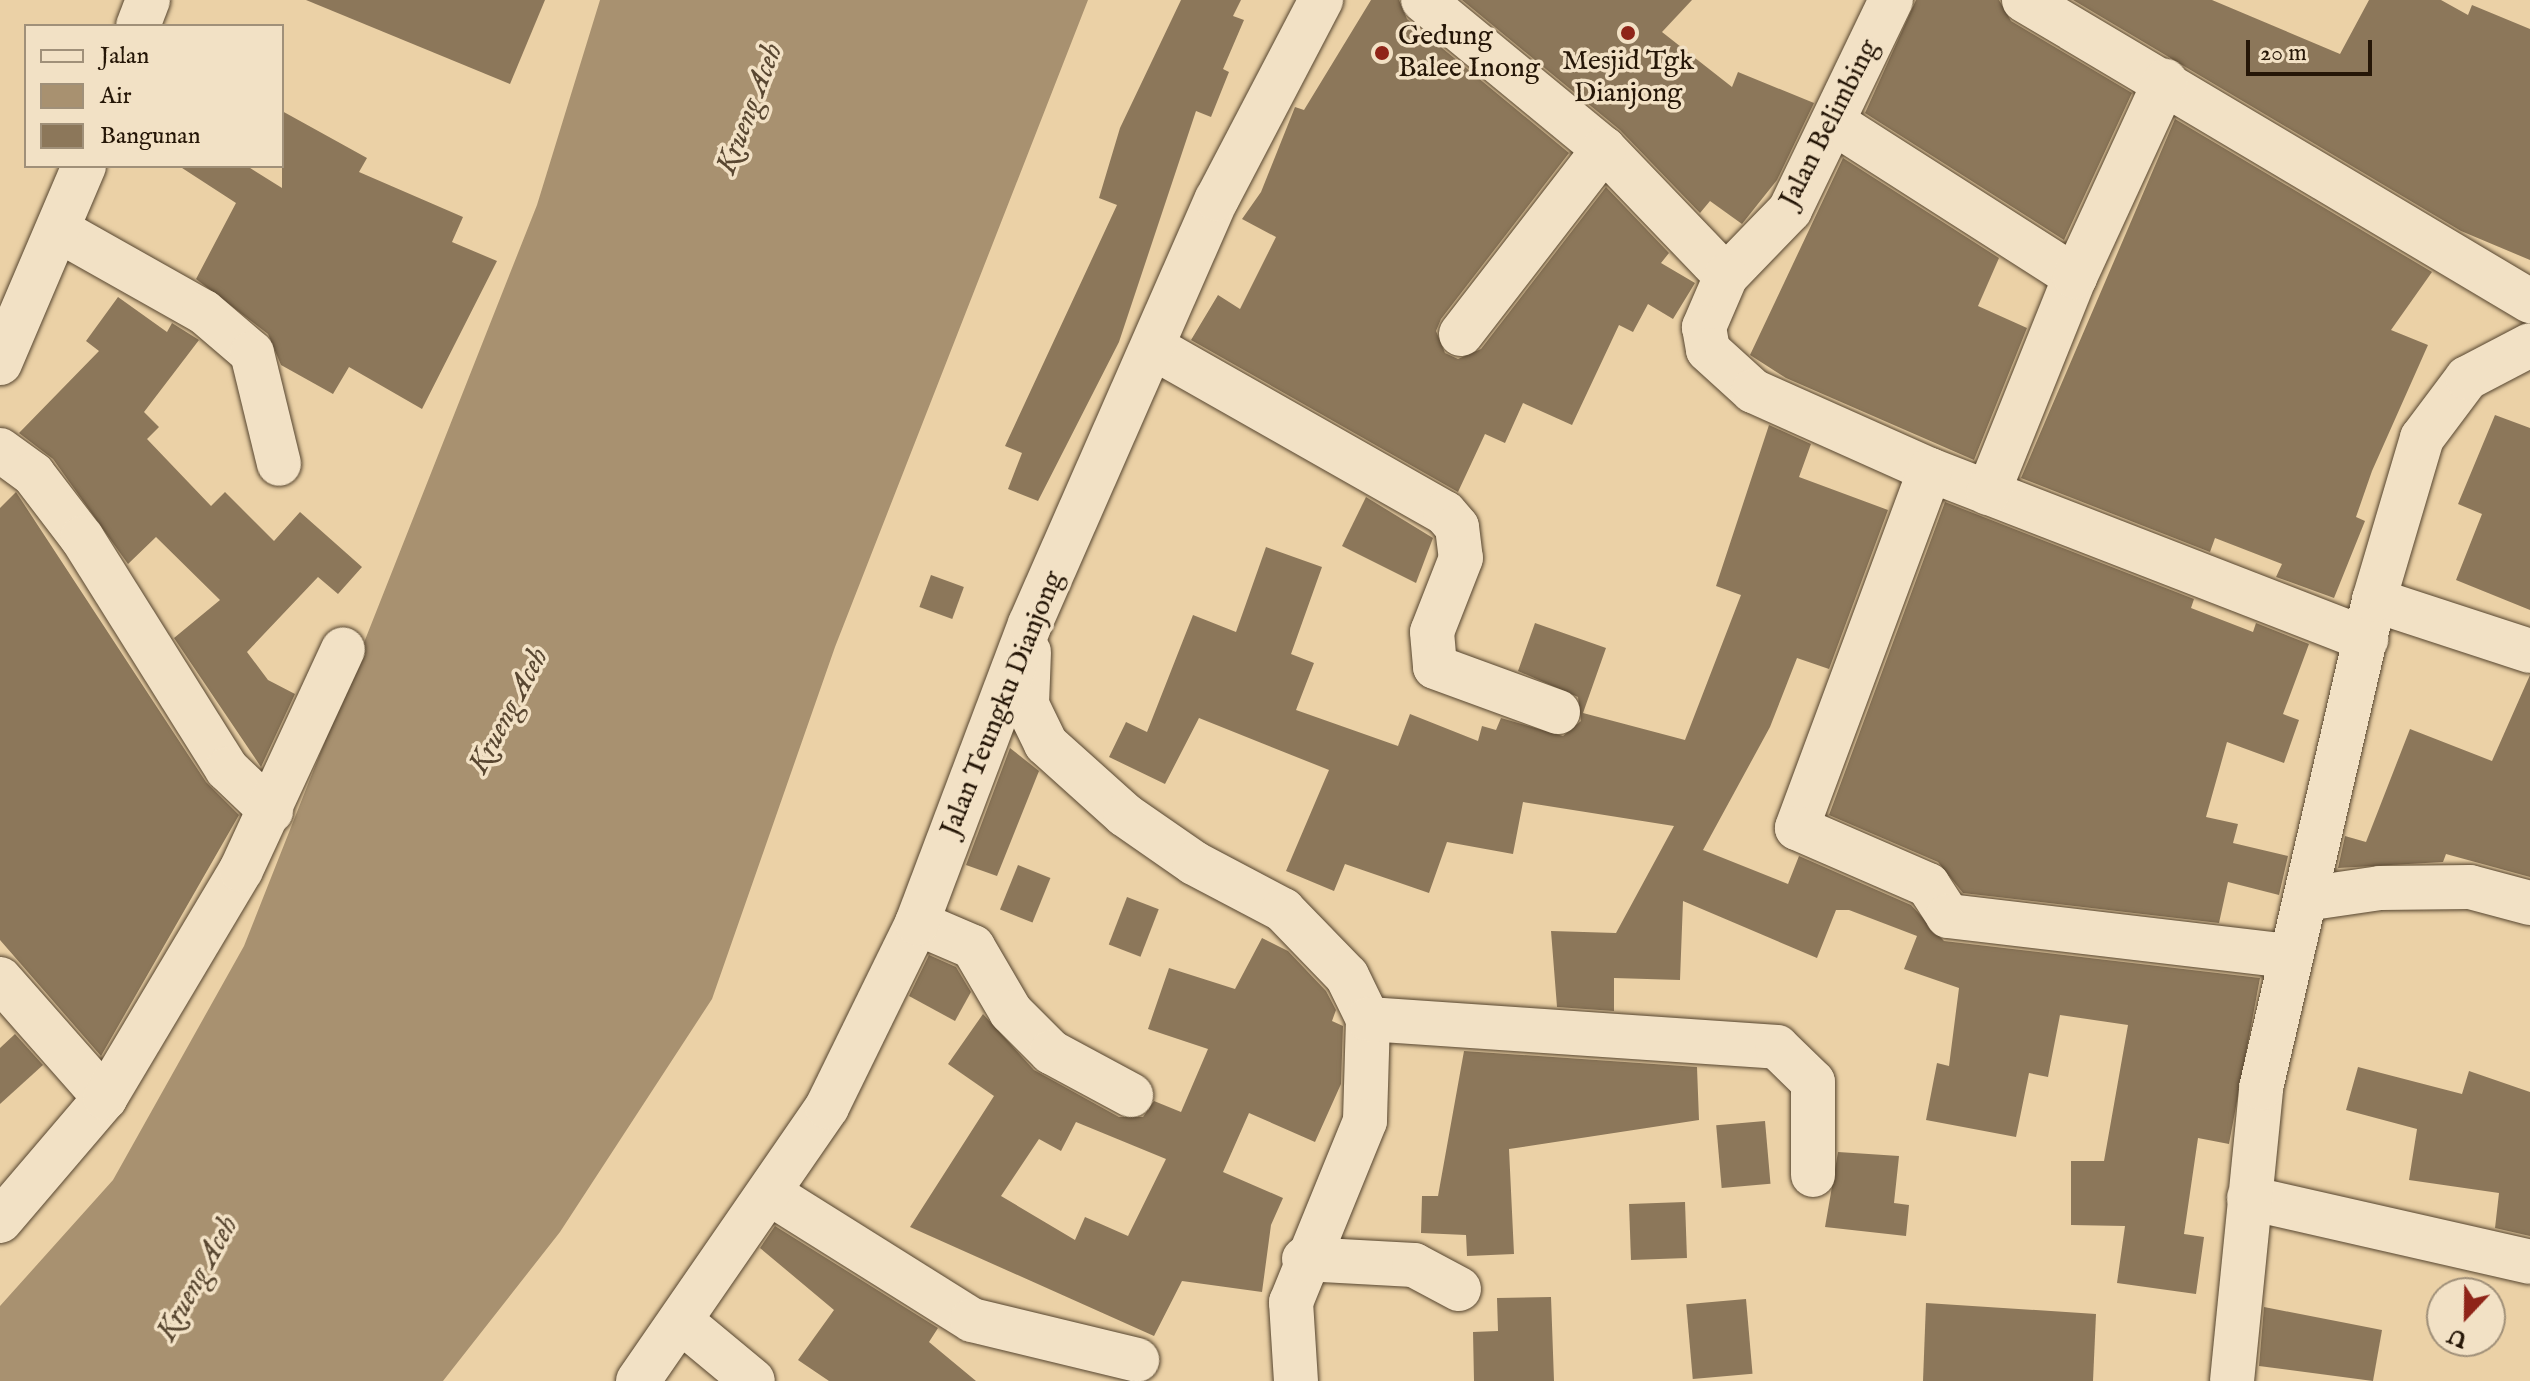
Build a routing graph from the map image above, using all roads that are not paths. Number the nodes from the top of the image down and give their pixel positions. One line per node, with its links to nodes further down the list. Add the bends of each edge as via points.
1 (148, 0): 6 (street)
2 (1321, 0): 17 (street, Jalan Teungku Dianjong, via 1217,199)
3 (1423, 0): 9 (street)
4 (1891, 0): 8 (street, Jalan Belimbing)
5 (2024, 0): 7 (street)
6 (139, 24)
7 (2165, 81): 13 (street); 14 (street)
8 (1836, 124): 12 (street, Jalan Belimbing, via 1790,210); 13 (street)
9 (1604, 149): 12 (street); 15 (street)
10 (83, 168): 11 (street)
11 (60, 231): 19 (street); 22 (street, via 204,312 252,353)
12 (1726, 276): 23 (street, via 1704,327 1708,350 1721,366 1753,391)
13 (2075, 277): 24 (street)
14 (2530, 301)
15 (1461, 334)
16 (2530, 345): 18 (street)
17 (1156, 349): 26 (street, Jalan Teungku Dianjong); 29 (street, via 1445,513 1457,527 1461,558 1432,632 1435,667)
18 (2488, 361): 20 (street); 25 (street, via 2422,438)
19 (0, 363)
20 (2530, 378)
21 (0, 450): 30 (street, via 33,474 82,538 227,769)
22 (279, 464)
23 (1930, 470): 24 (street); 34 (street, via 1797,828 1928,885 1948,916)
24 (1988, 493): 25 (street)
25 (2370, 619): 28 (street); 31 (street)
26 (1030, 624): 33 (street, Jalan Teungku Dianjong); 36 (street, via 1027,705 1046,744 1125,815 1194,863 1283,910 1347,976)
27 (343, 649): 30 (street)
28 (2530, 651)
29 (1558, 712)
30 (271, 811): 38 (street)
31 (2305, 899): 32 (street, via 2380,888 2470,887); 34 (street)
32 (2530, 903)
33 (917, 923): 37 (street, via 973,947 1011,1012 1051,1052); 40 (street, Jalan Teungku Dianjong, via 827,1107)
34 (2289, 956): 41 (street, via 2261,1088)
35 (0, 979): 38 (street)
36 (1368, 1019): 39 (street, via 1777,1047 1813,1082); 43 (street, via 1365,1121 1325,1226)
37 (1131, 1095)
38 (105, 1098): 42 (street)
39 (1813, 1175)
40 (771, 1194): 46 (street, Jalan Teungku Dianjong); 47 (street, via 959,1314)
41 (2249, 1198): 44 (street); 51 (street)
42 (0, 1221)
43 (1304, 1259): 45 (street, via 1414,1265); 50 (street, via 1291,1302)
44 (2530, 1262)
45 (1459, 1289)
46 (682, 1322): 48 (street, Jalan Teungku Dianjong); 49 (street)
47 (1137, 1360)
48 (638, 1381)
49 (753, 1381)
50 (1296, 1381)
51 (2232, 1381)

